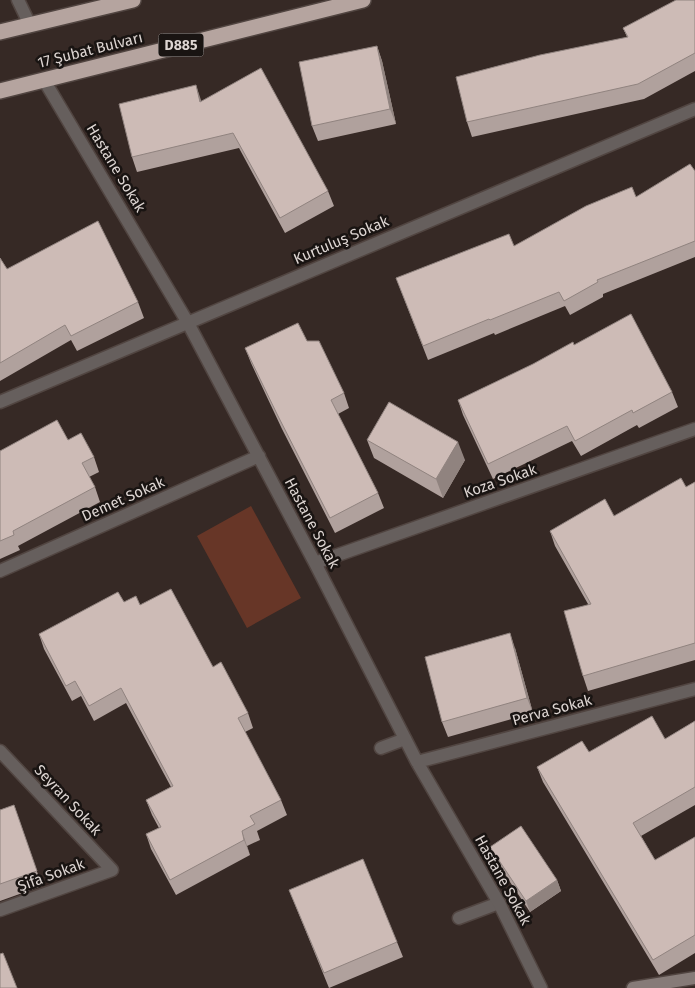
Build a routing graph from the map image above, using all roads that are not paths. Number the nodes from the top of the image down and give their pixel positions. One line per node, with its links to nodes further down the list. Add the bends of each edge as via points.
1 (18, 0): 4 (street)
2 (132, 0): 4 (highway)
3 (363, 0): 6 (highway, 17 Şubat Bulvarı / D885)
4 (30, 25): 5 (highway)
5 (0, 32)
6 (44, 80): 7 (highway, 17 Şubat Bulvarı / D885); 9 (street, Hastane Sokak)
7 (0, 91)
8 (695, 109): 9 (street, Kurtuluş Sokak)
9 (188, 323): 10 (street, Kurtuluş Sokak); 12 (street, Hastane Sokak)
10 (0, 402)
11 (695, 429): 13 (street, Koza Sokak)
12 (258, 456): 13 (street, Hastane Sokak); 14 (street, Demet Sokak)
13 (315, 563): 16 (street, Hastane Sokak)
14 (0, 571)
15 (695, 689): 19 (street, Perva Sokak)
16 (405, 740): 17 (street); 19 (street, Hastane Sokak)
17 (381, 748)
18 (0, 751): 20 (street, Seyran Sokak)
19 (417, 762): 21 (street, Hastane Sokak)
20 (112, 870): 22 (street, Şifa Sokak)
21 (499, 903): 23 (street); 25 (street, Hastane Sokak)
22 (0, 910)
23 (459, 918)
24 (695, 978): 26 (main road)
25 (541, 988)
26 (633, 988)

